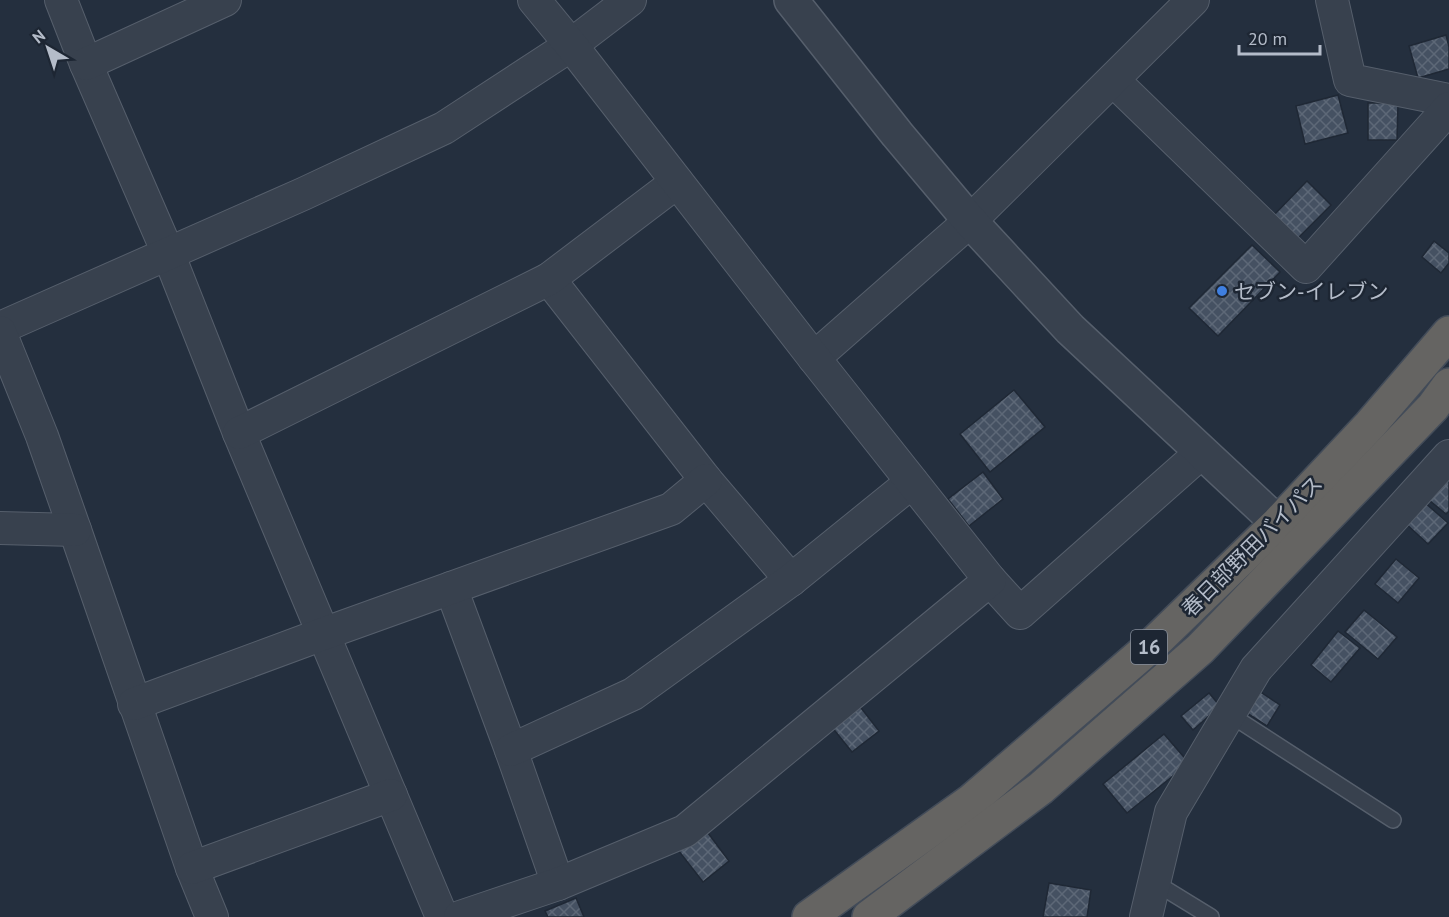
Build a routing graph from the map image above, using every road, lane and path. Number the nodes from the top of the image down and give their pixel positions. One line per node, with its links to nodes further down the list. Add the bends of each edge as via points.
1 (61, 0): 9 (street)
2 (225, 0): 9 (street)
3 (534, 0): 8 (street)
4 (630, 0): 8 (street)
5 (791, 0): 14 (street)
6 (1192, 0): 10 (street)
7 (1332, 0): 11 (street, via 1350,80)
8 (571, 45): 13 (street); 15 (street, via 444,128)
9 (86, 64): 15 (street)
10 (1113, 80): 12 (street, via 1306,267); 14 (street)
11 (1449, 100)
12 (1449, 108)
13 (677, 182): 16 (street); 20 (street)
14 (970, 221): 20 (street); 23 (street, via 1070,329)
15 (168, 253): 17 (street); 22 (street)
16 (549, 279): 22 (street); 25 (street)
17 (0, 328)
18 (0, 332): 29 (street)
19 (1449, 333): 27 (highway, 春日部野田バイパス / 16)
20 (814, 358): 26 (street)
21 (1449, 386): 46 (highway, 春日部野田バイパス / 16, via 1200,649 1041,788)
22 (239, 433): 33 (street)
23 (1202, 452): 27 (street); 31 (street, via 1020,613)
24 (1449, 456): 35 (street, via 1256,669)
25 (706, 480): 30 (street); 32 (street, via 671,509)
26 (912, 482): 30 (street); 31 (street)
27 (1278, 523): 45 (highway, 春日部野田バイパス / 16, via 1152,645 971,801)
28 (0, 528): 29 (street)
29 (75, 530): 34 (street)
30 (791, 580): 36 (street, via 633,694)
31 (990, 580): 41 (street, via 685,831)
32 (451, 588): 33 (street); 36 (street)
33 (323, 634): 34 (street); 37 (street)
34 (134, 704): 39 (street)
35 (1229, 714): 38 (lane); 40 (street, via 1171,812)
36 (511, 750): 41 (street)
37 (391, 795): 39 (street); 43 (street)
38 (1393, 820)
39 (192, 868): 42 (street)
40 (1154, 882): 47 (street); 48 (lane)
41 (558, 884): 44 (street)
42 (212, 917)
43 (442, 917)
44 (460, 917)
45 (809, 917)
46 (869, 917)
47 (1146, 917)
48 (1211, 917)

